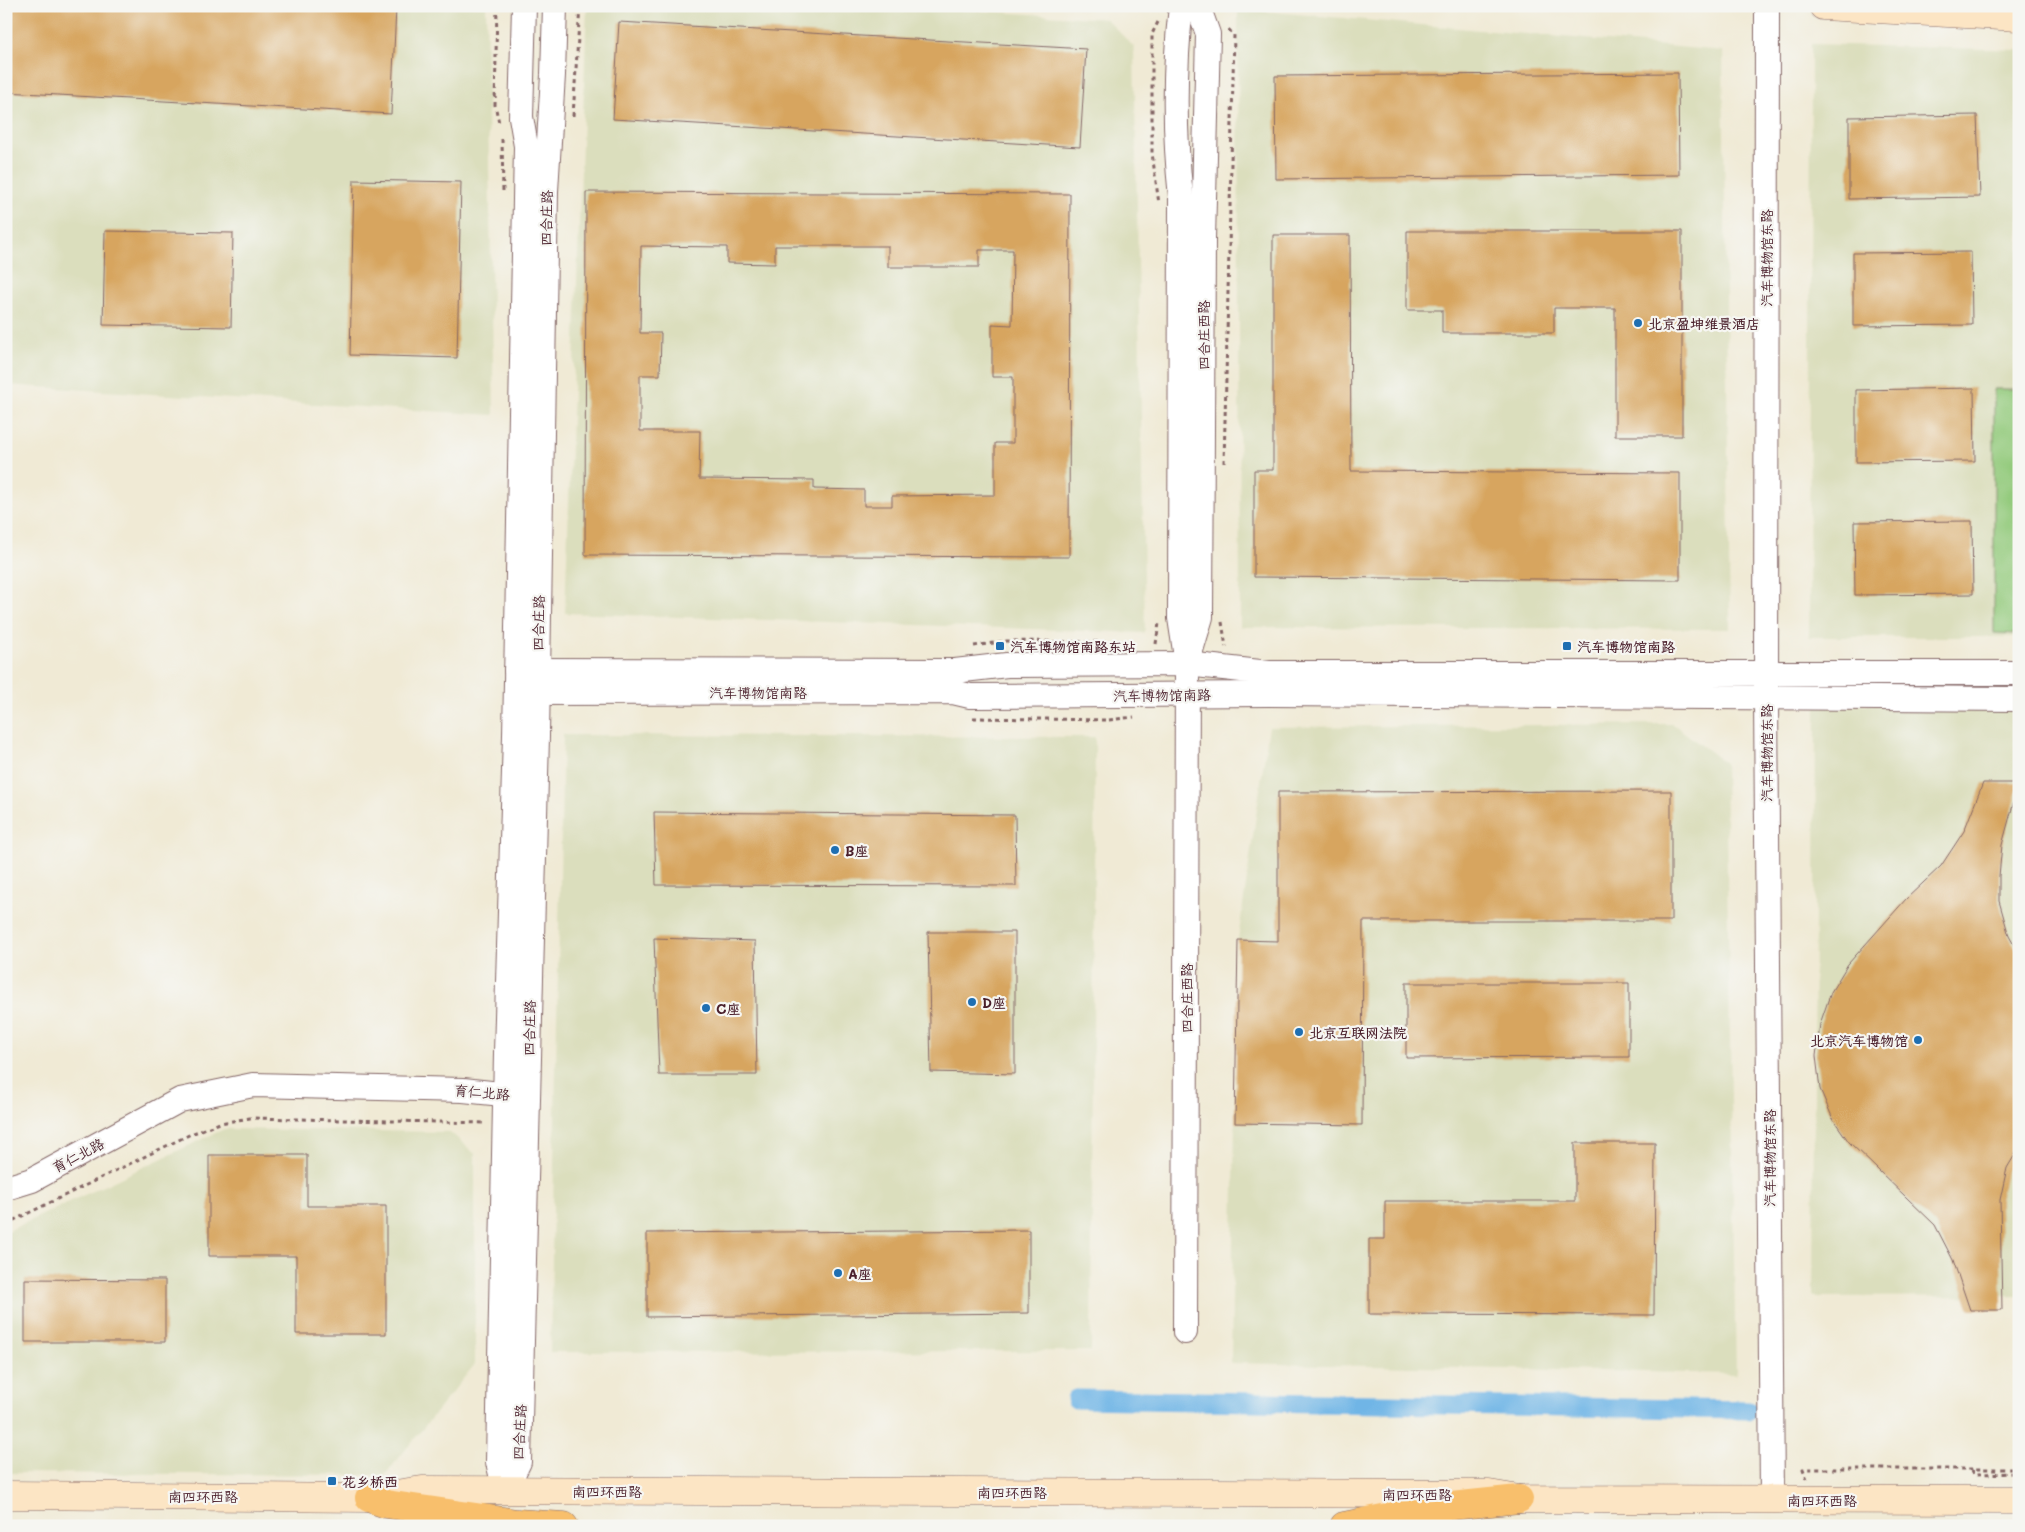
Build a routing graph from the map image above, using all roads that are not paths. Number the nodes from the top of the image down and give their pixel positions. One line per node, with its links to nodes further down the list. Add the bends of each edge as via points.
1 (524, 6): 11 (street, 四合庄路, via 521,116 526,146)
2 (554, 6): 11 (street, 四合庄路)
3 (1181, 6): 8 (street, 四合庄西路, via 1176,149 1181,197 1180,618)
4 (1198, 6): 8 (street, 四合庄西路, via 1208,34 1201,617)
5 (1766, 6): 9 (street, 汽车博物馆东路)
6 (1823, 6): 7 (main road)
7 (2019, 17)
8 (1187, 664): 9 (street, 汽车博物馆南路, via 1269,672); 11 (street, 汽车博物馆南路, via 1007,665 955,671); 12 (street, 四合庄西路)
9 (1766, 671): 10 (street, 汽车博物馆南路); 13 (street, 汽车博物馆东路)
10 (2019, 673)
11 (527, 681): 12 (street, 汽车博物馆南路, via 953,692 970,696); 15 (street, 四合庄路)
12 (1187, 695): 13 (street, 汽车博物馆南路); 18 (street, 四合庄西路)
13 (1766, 697): 14 (street, 汽车博物馆南路); 23 (street, 汽车博物馆东路)
14 (2019, 699)
15 (513, 1097): 16 (street, 育仁北路, via 463,1090 252,1085 180,1100 32,1180); 17 (street, 育仁北路, via 463,1106 253,1101 182,1110 37,1188); 19 (street, 四合庄路, via 498,1462)
16 (6, 1188)
17 (6, 1198)
18 (1185, 1332)
19 (505, 1490): 21 (main road, 南四环西路, via 422,1490); 22 (main road, 南四环西路, via 1479,1494)
20 (6, 1495): 21 (main road, 南四环西路)
21 (369, 1498): 25 (highway, via 386,1504 517,1523)
22 (1519, 1499): 23 (main road, 南四环西路); 26 (highway, via 1432,1508)
23 (1772, 1500): 24 (main road, 南四环西路)
24 (2019, 1500)
25 (564, 1526)
26 (1344, 1526)

